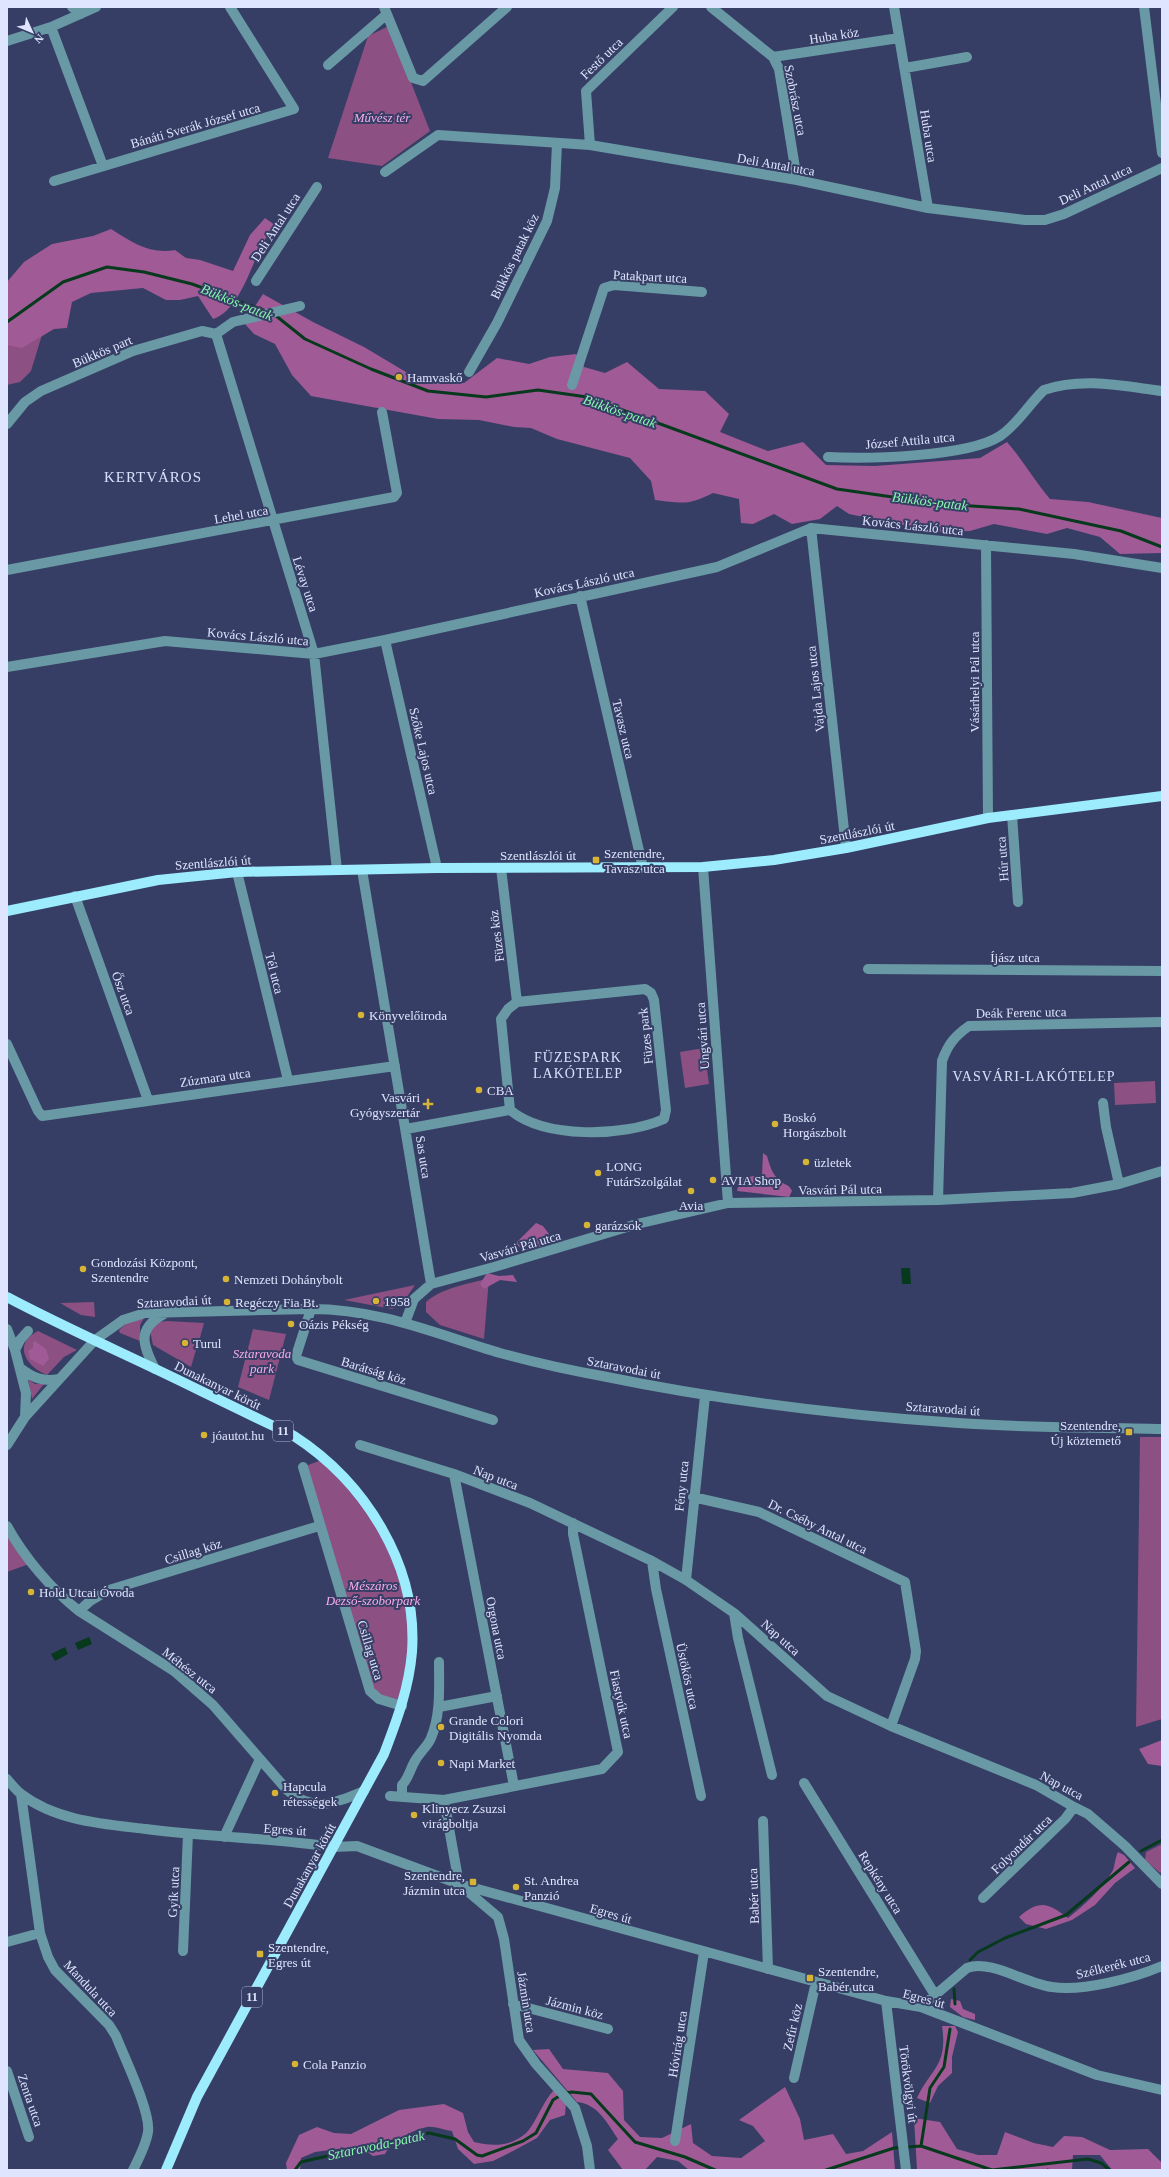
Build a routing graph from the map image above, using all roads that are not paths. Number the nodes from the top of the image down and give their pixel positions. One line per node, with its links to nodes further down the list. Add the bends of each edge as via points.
1 (72, 7): 10 (street)
2 (96, 7): 10 (street)
3 (230, 7): 21 (street, Bánáti Sverák József utca, via 294,110)
4 (507, 7): 9 (street, via 423,81 413,78)
5 (674, 7): 19 (street, Festő utca, via 586,91)
6 (711, 7): 14 (street, Szobrász utca)
7 (894, 7): 12 (street, Huba utca)
8 (1144, 7): 20 (street)
9 (385, 11): 16 (street)
10 (81, 14): 11 (street)
11 (51, 27): 13 (street); 21 (street)
12 (899, 38): 14 (street, Huba köz); 17 (street, Huba utca)
13 (7, 41)
14 (773, 57): 24 (street, Szobrász utca, via 779,69)
15 (967, 57): 17 (street)
16 (328, 65)
17 (904, 68): 27 (street, Huba utca)
18 (558, 143): 19 (street, Deli Antal utca); 23 (street, Deli Antal utca, via 438,135); 32 (street, Bükkös patak köz, via 555,188 547,222 497,323)
19 (590, 145): 24 (street, Deli Antal utca)
20 (1162, 153)
21 (103, 166): 25 (street, Bánáti Sverák József utca)
22 (1162, 168): 27 (street, Deli Antal utca, via 1064,214 1045,220 1025,220)
23 (385, 172)
24 (797, 180): 27 (street, Deli Antal utca)
25 (54, 181)
26 (317, 187): 28 (street, Deli Antal utca)
27 (928, 208)
28 (256, 281)
29 (702, 292): 33 (street, Patakpart utca, via 614,285 604,288)
30 (300, 306): 31 (street, via 233,322)
31 (216, 334): 36 (street, Bükkös part, via 202,331 133,351 41,391 25,402); 38 (street, Lévay utca)
32 (469, 372)
33 (572, 385)
34 (1162, 391): 37 (street, József Attila utca, via 1102,383 1064,384 1044,390 1007,430 998,437 984,442 933,453)
35 (382, 412): 38 (street, Lehel utca, via 397,493 394,497)
36 (8, 421)
37 (828, 457)
38 (272, 522): 42 (street, Lehel utca); 45 (street, Lévay utca)
39 (811, 528): 40 (street, Kovács László utca); 43 (street, Kovács László utca, via 717,566); 50 (street, Vajda Lajos utca)
40 (986, 545): 41 (street, Kovács László utca, via 1074,554); 49 (street, Vásárhelyi Pál utca)
41 (1162, 569)
42 (7, 570)
43 (580, 596): 44 (street, Kovács László utca); 54 (street, Tavasz utca)
44 (385, 640): 45 (street, Kovács László utca); 52 (street, Szőke Lajos utca)
45 (314, 654): 46 (street, Kovács László utca, via 165,641); 55 (street, Lévay utca)
46 (7, 667)
47 (1162, 796): 48 (main road, Szentlászlói út)
48 (1012, 815): 49 (main road, Szentlászlói út); 59 (street, Húr utca)
49 (988, 818): 50 (main road, Szentlászlói út)
50 (846, 848): 51 (main road, Szentlászlói út, via 774,860)
51 (703, 867): 54 (main road, Szentlászlói út); 75 (street, Ungvári utca)
52 (437, 868): 53 (main road, Szentlászlói út); 56 (main road, Szentlászlói út)
53 (501, 868): 54 (main road, Szentlászlói út); 63 (street, Füzes köz)
54 (643, 868)
55 (337, 870): 56 (main road, Szentlászlói út); 57 (main road, Szentlászlói út)
56 (362, 870): 66 (street, Sas utca)
57 (237, 872): 58 (main road, Szentlászlói út, via 158,880); 67 (street, Tél utca)
58 (75, 896): 60 (main road, Szentlászlói út); 68 (street, Ősz utca)
59 (1018, 902)
60 (7, 911)
61 (868, 969): 62 (street, Íjász utca)
62 (1162, 971)
63 (517, 1002): 70 (street, via 501,1019); 70 (street, Füzes park, via 646,989 654,1000 666,1110 664,1119 651,1124 584,1132 555,1129 520,1118)
64 (1162, 1022): 74 (street, Deák Ferenc utca, via 969,1026 956,1035 947,1046 942,1061)
65 (7, 1044): 68 (street, Zúzmara utca, via 42,1116)
66 (395, 1066): 67 (street, Zúzmara utca); 71 (street, Sas utca)
67 (288, 1080): 68 (street, Zúzmara utca)
68 (148, 1100)
69 (1103, 1103): 73 (street)
70 (510, 1110): 71 (street)
71 (406, 1129): 76 (street, Sas utca)
72 (1162, 1171): 73 (street, Vasvári Pál utca)
73 (1119, 1184): 74 (street, Vasvári Pál utca, via 1072,1193)
74 (938, 1200): 75 (street, Vasvári Pál utca)
75 (728, 1203): 76 (street, Vasvári Pál utca, via 637,1224 494,1268)
76 (432, 1284): 80 (street, Vasvári Pál utca, via 414,1299)
77 (7, 1297): 83 (main road, Dunakanyar körút / 11)
78 (311, 1309): 79 (street, Sztaravodai út); 80 (street, Sztaravodai út, via 365,1312); 90 (street, Barátság köz, via 296,1356 298,1360)
79 (164, 1314): 83 (street, Sztaravodai út, via 145,1313 134,1316 110,1328); 86 (street, via 150,1323 145,1331 144,1347)
80 (405, 1322): 88 (street, Sztaravodai út, via 502,1353 600,1376)
81 (7, 1329): 84 (street)
82 (28, 1330): 84 (street)
83 (95, 1340): 86 (main road, Dunakanyar körút / 11); 87 (street, Sztaravodai út)
84 (15, 1350): 85 (street)
85 (20, 1368): 87 (street, via 44,1381); 89 (street, via 26,1393)
86 (155, 1368): 106 (main road, Dunakanyar körút / 11, via 293,1436 341,1475 372,1510 393,1548 405,1586 411,1621 412,1650)
87 (60, 1379): 89 (street, Sztaravodai út)
88 (704, 1396): 91 (street, Sztaravodai út, via 836,1412 960,1423); 96 (street, Fény utca)
89 (25, 1418): 92 (street, Sztaravodai út)
90 (493, 1420)
91 (1162, 1429)
92 (7, 1445)
93 (360, 1445): 95 (street, Nap utca)
94 (303, 1467): 99 (street, Csillag utca)
95 (454, 1474): 97 (street, Nap utca, via 530,1503); 105 (street, Orgona utca)
96 (693, 1497): 101 (street, Fény utca); 108 (street, Dr. Cséby Antal utca, via 760,1512 905,1582 916,1651)
97 (573, 1523): 100 (street, Nap utca); 113 (street, Fiastyúk utca, via 573,1534 618,1752 602,1769)
98 (7, 1526): 102 (street, Méhész utca, via 34,1564)
99 (319, 1526): 102 (street, Csillag köz, via 109,1590); 106 (street, Csillag utca, via 370,1691 379,1699)
100 (652, 1561): 101 (street, Nap utca); 117 (street, Üstökös utca)
101 (686, 1580): 103 (street, Nap utca)
102 (79, 1611): 109 (street, Méhész utca, via 174,1671 213,1705)
103 (734, 1612): 108 (street, Nap utca, via 827,1696); 110 (street, via 738,1638)
104 (439, 1662): 107 (street)
105 (497, 1696): 107 (street); 113 (street, Orgona utca)
106 (402, 1706): 114 (main road, Dunakanyar körút / 11, via 384,1754)
107 (439, 1707): 118 (street, via 431,1739 420,1752 409,1778 402,1785)
108 (891, 1726): 120 (street, Nap utca, via 1036,1785)
109 (260, 1759): 114 (street, Méhész utca, via 298,1800 318,1805 336,1802); 123 (street)
110 (772, 1775)
111 (7, 1778): 115 (street, Egres út)
112 (804, 1783): 135 (street, Repkény utca)
113 (514, 1786): 119 (street, Fiastyúk utca)
114 (364, 1791): 124 (main road, Dunakanyar körút / 11)
115 (20, 1794): 122 (street, Egres út, via 52,1810 99,1824); 128 (street, Mandula utca)
116 (390, 1796): 118 (street, Fiastyúk utca)
117 (701, 1796)
118 (402, 1797): 119 (street, Fiastyúk utca)
119 (444, 1800): 125 (street)
120 (1074, 1806): 126 (street, Nap utca, via 1088,1814 1125,1846); 127 (street, Folyondár utca, via 1065,1819)
121 (763, 1821): 133 (street, Babér utca)
122 (188, 1834): 123 (street, Egres út); 130 (street, Gyík utca)
123 (224, 1837): 124 (street, Egres út)
124 (334, 1847): 125 (street, Egres út, via 357,1846); 146 (main road, Dunakanyar körút / 11, via 197,2097)
125 (459, 1884): 131 (street, Egres út); 137 (street, Jázmin utca, via 498,1917 504,1940)
126 (1162, 1884)
127 (983, 1898)
128 (40, 1934): 129 (street); 145 (street, Mandula utca, via 54,1970 109,2025 119,2043 147,2116 146,2140)
129 (7, 1942)
130 (183, 1951)
131 (704, 1952): 133 (street, Egres út); 144 (street, Hóvirág utca)
132 (1162, 1966): 135 (street, Szélkerék utca, via 1149,1972 1078,1989 1040,1985 985,1965 976,1965 967,1968)
133 (768, 1969): 134 (street, Egres út)
134 (816, 1982): 136 (street, Egres út); 141 (street, Zefír köz)
135 (935, 1995): 138 (street, Szélkerék utca)
136 (886, 2001): 138 (street, Egres út); 148 (street, Törökvölgyi út)
137 (513, 2004): 139 (street, Jázmin köz); 147 (street, Jázmin utca, via 519,2040 536,2064 575,2108 587,2146)
138 (921, 2008): 142 (street, Egres út, via 1097,2075)
139 (608, 2029)
140 (7, 2071): 143 (street, Zenta utca)
141 (794, 2078)
142 (1162, 2090)
143 (29, 2136)
144 (675, 2141)
145 (133, 2170)
146 (166, 2170)
147 (590, 2170)
148 (906, 2170)

